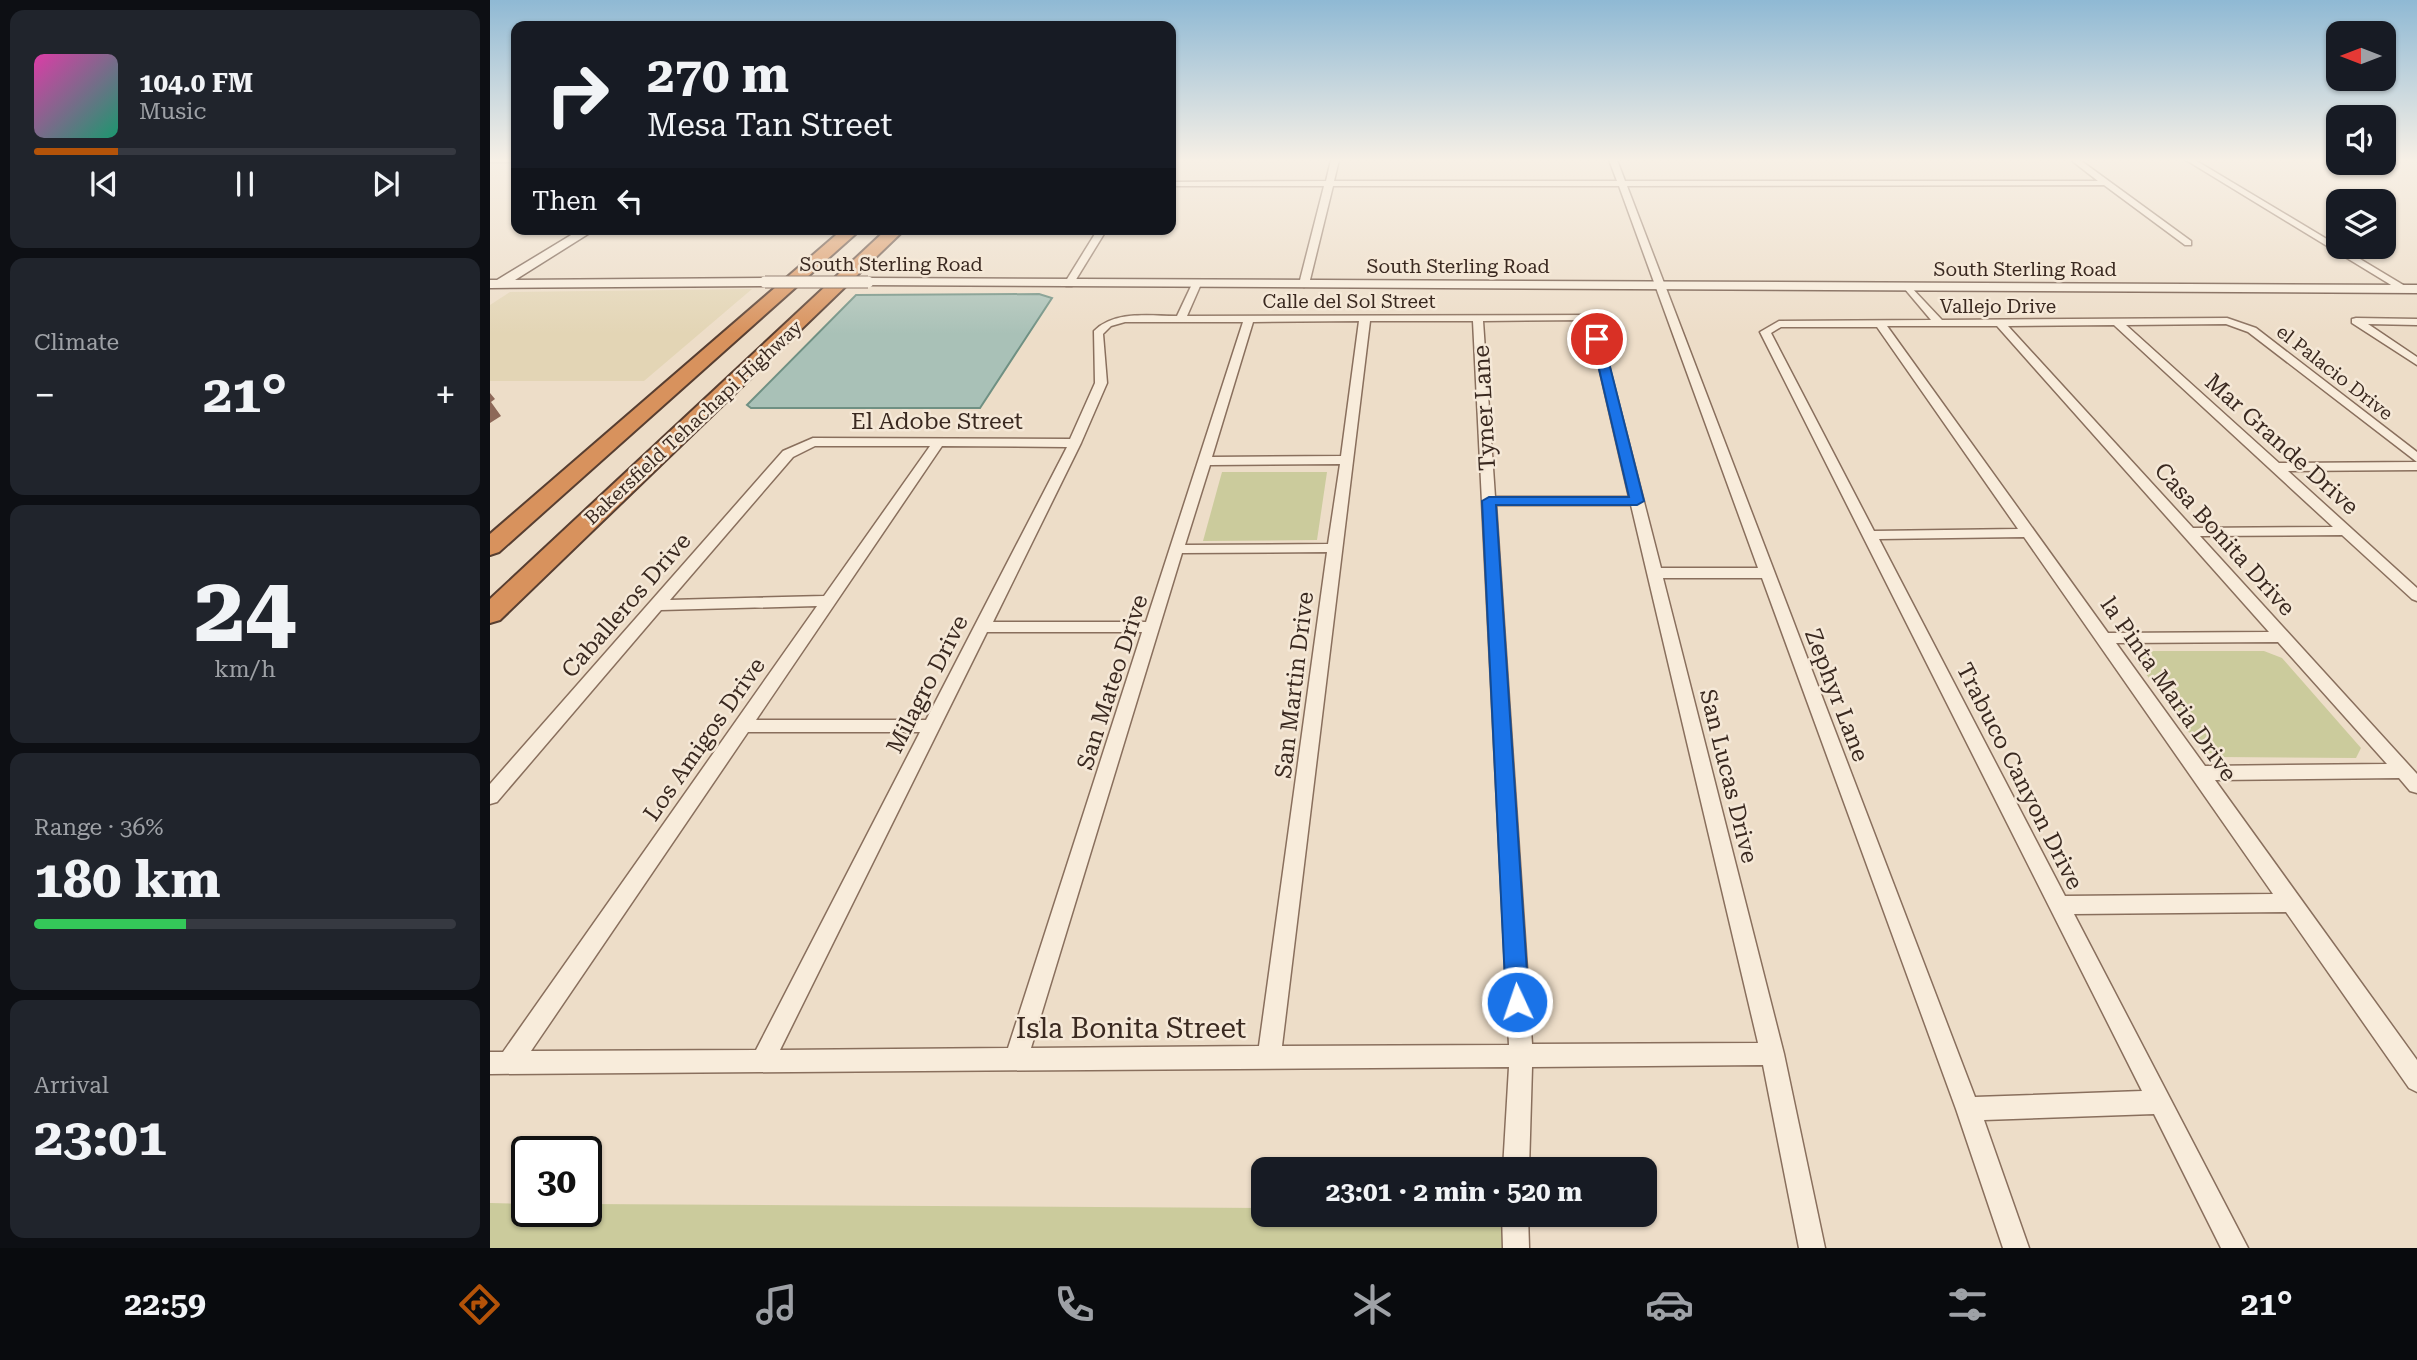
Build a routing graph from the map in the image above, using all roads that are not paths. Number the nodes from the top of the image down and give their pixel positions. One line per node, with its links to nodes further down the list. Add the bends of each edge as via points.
1 (1320, 218): 12 (street)
2 (1635, 218): 14 (street, Zephyr Lane)
3 (2155, 218): 9 (street)
4 (2290, 218): 16 (street)
5 (580, 235): 13 (street)
6 (846, 235): 45 (highway, Bakersfield Tehachapi Highway)
7 (891, 235): 53 (highway, Bakersfield Tehachapi Highway)
8 (1099, 235): 10 (street)
9 (2188, 243)
10 (1069, 284): 11 (street, South Sterling Road); 13 (street, South Sterling Road, bridge)
11 (1196, 284): 12 (street, South Sterling Road); 21 (street)
12 (1304, 284): 14 (street, South Sterling Road)
13 (493, 286)
14 (1660, 286): 15 (street, South Sterling Road); 49 (street, Zephyr Lane)
15 (1909, 288): 16 (street, South Sterling Road); 24 (street)
16 (2411, 289)
17 (1592, 317): 19 (street, Calle del Sol Street); 40 (street, San Lucas Drive)
18 (1365, 318): 19 (street, Calle del Sol Street); 20 (street, Calle del Sol Street); 35 (street, San Martin Drive)
19 (1478, 318): 39 (street, Tyner Lane)
20 (1249, 319): 21 (street, Calle del Sol Street); 36 (street, San Mateo Drive)
21 (1180, 320): 26 (street, Calle del Sol Street, via 1125,319)
22 (2227, 321): 27 (street, Vallejo Drive); 34 (street, el Palacio Drive, via 2252,330)
23 (2417, 322): 30 (street, via 2356,321)
24 (1939, 323): 25 (street, Vallejo Drive); 28 (street, Vallejo Drive)
25 (2000, 323): 27 (street, Vallejo Drive); 42 (street, Casa Bonita Drive)
26 (1107, 324): 32 (street, Milagro Drive, via 1098,333 1101,383)
27 (2119, 324): 38 (street, Mar Grande Drive)
28 (1881, 325): 29 (street, Vallejo Drive); 43 (street, la Pinta Maria Drive)
29 (1770, 327): 44 (street, Trabuco Canyon Drive, via 1765,332)
30 (2417, 362)
31 (939, 442): 32 (street, El Adobe Street); 33 (street, El Adobe Street, via 814,442); 51 (street, Los Amigos Drive)
32 (1075, 443): 54 (street, Milagro Drive)
33 (800, 446): 52 (street, Caballeros Drive, via 788,454)
34 (2417, 458)
35 (1346, 460): 36 (street); 46 (street, San Martin Drive)
36 (1206, 461): 47 (street, San Mateo Drive)
37 (2417, 466): 38 (street)
38 (2276, 467): 41 (street, Mar Grande Drive)
39 (1489, 501): 40 (street); 67 (street, Tyner Lane)
40 (1637, 501): 48 (street, San Lucas Drive)
41 (2346, 531): 42 (street); 50 (street, Mar Grande Drive)
42 (2188, 532): 56 (street, Casa Bonita Drive)
43 (2030, 533): 44 (street); 57 (street, la Pinta Maria Drive)
44 (1869, 535): 65 (street, Trabuco Canyon Drive)
45 (493, 544)
46 (1335, 548): 47 (street); 68 (street, San Martin Drive)
47 (1178, 549): 55 (street, San Mateo Drive)
48 (1654, 573): 49 (street); 66 (street, San Lucas Drive)
49 (1767, 573): 74 (street, Zephyr Lane)
50 (2417, 596)
51 (829, 601): 52 (street); 58 (street, Los Amigos Drive)
52 (657, 605): 63 (street, Caballeros Drive)
53 (490, 614)
54 (982, 627): 55 (street); 59 (street, Milagro Drive)
55 (1153, 627): 69 (street, San Mateo Drive)
56 (2283, 637): 57 (street); 60 (street, Casa Bonita Drive)
57 (2105, 638): 61 (street, la Pinta Maria Drive)
58 (742, 726): 59 (street); 71 (street, Los Amigos Drive)
59 (932, 726): 70 (street, Milagro Drive)
60 (2404, 771): 61 (street); 62 (street, Casa Bonita Drive)
61 (2201, 773): 64 (street, la Pinta Maria Drive)
62 (2417, 786)
63 (490, 797)
64 (2293, 903): 65 (street); 72 (street, la Pinta Maria Drive)
65 (2059, 905): 73 (street, Trabuco Canyon Drive)
66 (1772, 1054): 67 (street, Isla Bonita Street); 78 (street, San Lucas Drive)
67 (1521, 1055): 68 (street, Isla Bonita Street); 75 (street, Tyner Lane)
68 (1269, 1057): 69 (street, Isla Bonita Street)
69 (1016, 1059): 70 (street, Isla Bonita Street)
70 (763, 1060): 71 (street, Isla Bonita Street)
71 (499, 1063)
72 (2417, 1080)
73 (2160, 1102): 74 (street); 80 (street, Trabuco Canyon Drive)
74 (1968, 1109): 79 (street, Zephyr Lane)
75 (1517, 1157)
76 (1515, 1227): 77 (street)
77 (1516, 1248)
78 (1812, 1248)
79 (2016, 1248)
80 (2235, 1248)

